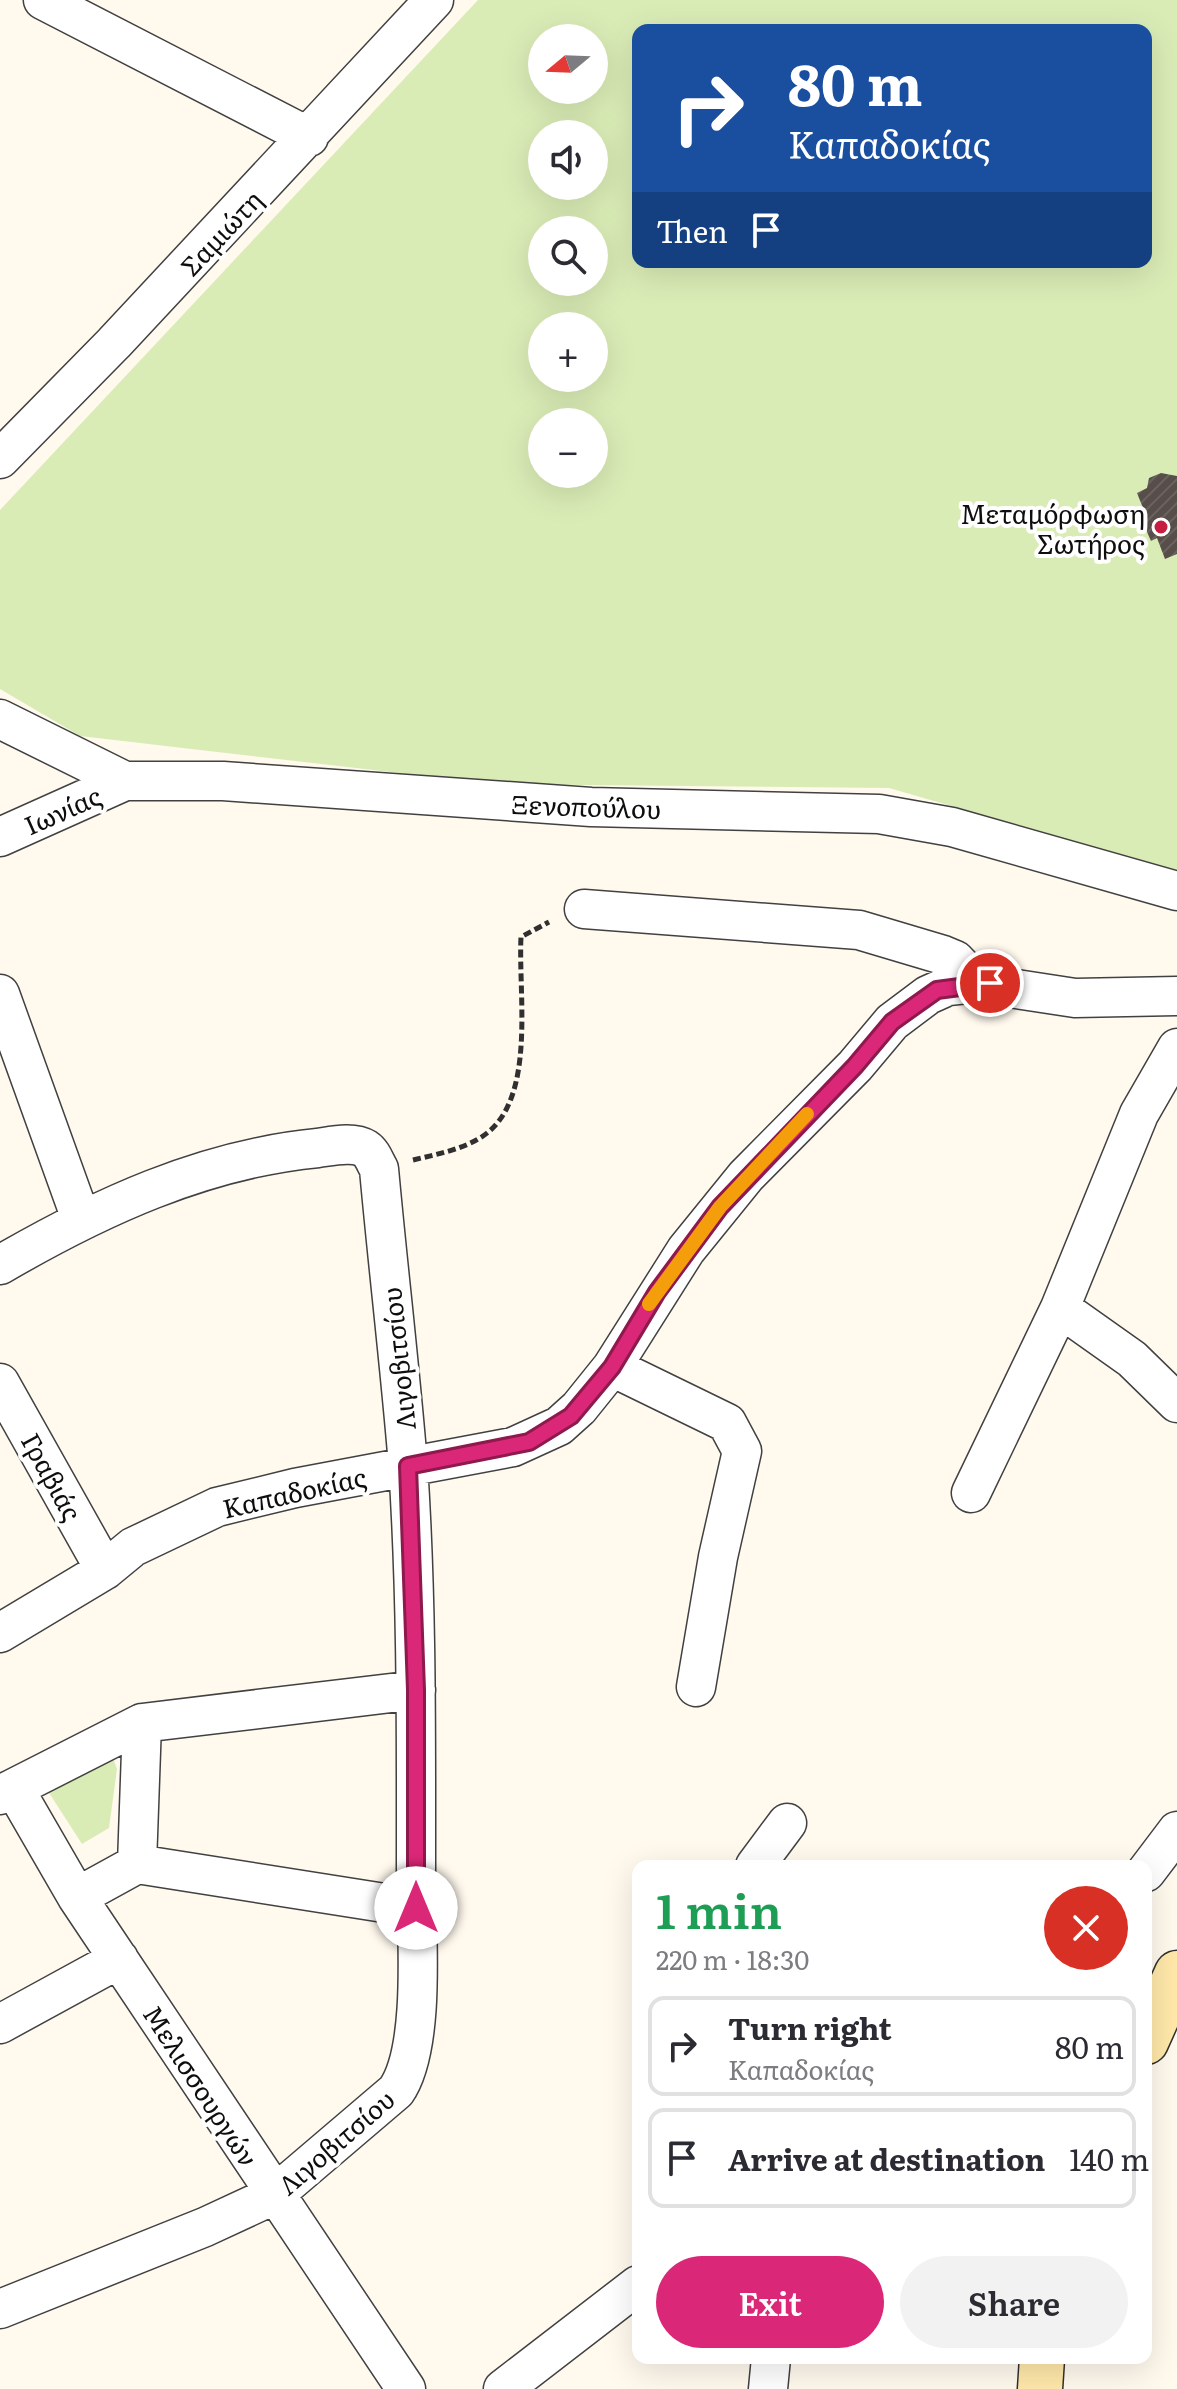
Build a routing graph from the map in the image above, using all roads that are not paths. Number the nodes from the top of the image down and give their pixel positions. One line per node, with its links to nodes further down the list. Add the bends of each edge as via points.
1 (43, 0): 3 (street)
2 (434, 0): 3 (street, Σαμιώτη)
3 (309, 137): 4 (street, Σαμιώτη)
4 (0, 459)
5 (0, 719): 6 (street, Ξενοπούλου)
6 (125, 781): 7 (street, Ιωνίας); 8 (street, Ξενοπούλου, via 223,781 591,807 879,814 952,827)
7 (0, 837)
8 (1177, 891)
9 (584, 909): 10 (street, via 859,930 955,960)
10 (977, 983): 12 (street, Καπαδοκίας, via 1075,998); 17 (street, Καπαδοκίας, via 937,990 892,1022 720,1207 657,1292)
11 (0, 994): 14 (street)
12 (1177, 996)
13 (1177, 1048): 16 (street, via 1133,1126)
14 (81, 1219): 15 (street); 20 (street, Λιγοβιτσίου, via 211,1169 291,1150 364,1148 379,1169)
15 (0, 1265)
16 (1060, 1308): 19 (street, via 1132,1359); 21 (street)
17 (612, 1367): 20 (street, Καπαδοκίας, via 579,1408 547,1434 513,1447); 24 (street, via 727,1423 742,1451)
18 (5, 1403): 22 (street, Γραβιάς)
19 (1177, 1403)
20 (408, 1466): 22 (street, Καπαδοκίας, via 217,1507 133,1547); 25 (street, Λιγοβιτσίου)
21 (971, 1493)
22 (105, 1570): 23 (street, Καπαδοκίας)
23 (0, 1633)
24 (696, 1687)
25 (416, 1690): 26 (street); 34 (street, Λιγοβιτσίου)
26 (142, 1723): 27 (street); 31 (street)
27 (7, 1791): 33 (street, Μελισσουργών)
28 (787, 1823): 30 (street)
29 (1177, 1831): 32 (street)
30 (759, 1860)
31 (137, 1864): 33 (street); 34 (street)
32 (1152, 1864)
33 (77, 1897): 35 (street, Μελισσουργών)
34 (416, 1908): 37 (street, Λιγοβιτσίου, via 414,2047 407,2075 396,2091)
35 (119, 1959): 36 (street); 37 (street, Μελισσουργών)
36 (0, 2024)
37 (274, 2195): 39 (street, Λιγοβιτσίου); 42 (street, Μελισσουργών)
38 (632, 2290): 43 (street)
39 (0, 2309)
40 (770, 2364): 44 (street)
41 (1042, 2364): 45 (main road)
42 (406, 2389)
43 (503, 2389)
44 (768, 2389)
45 (1040, 2389)

